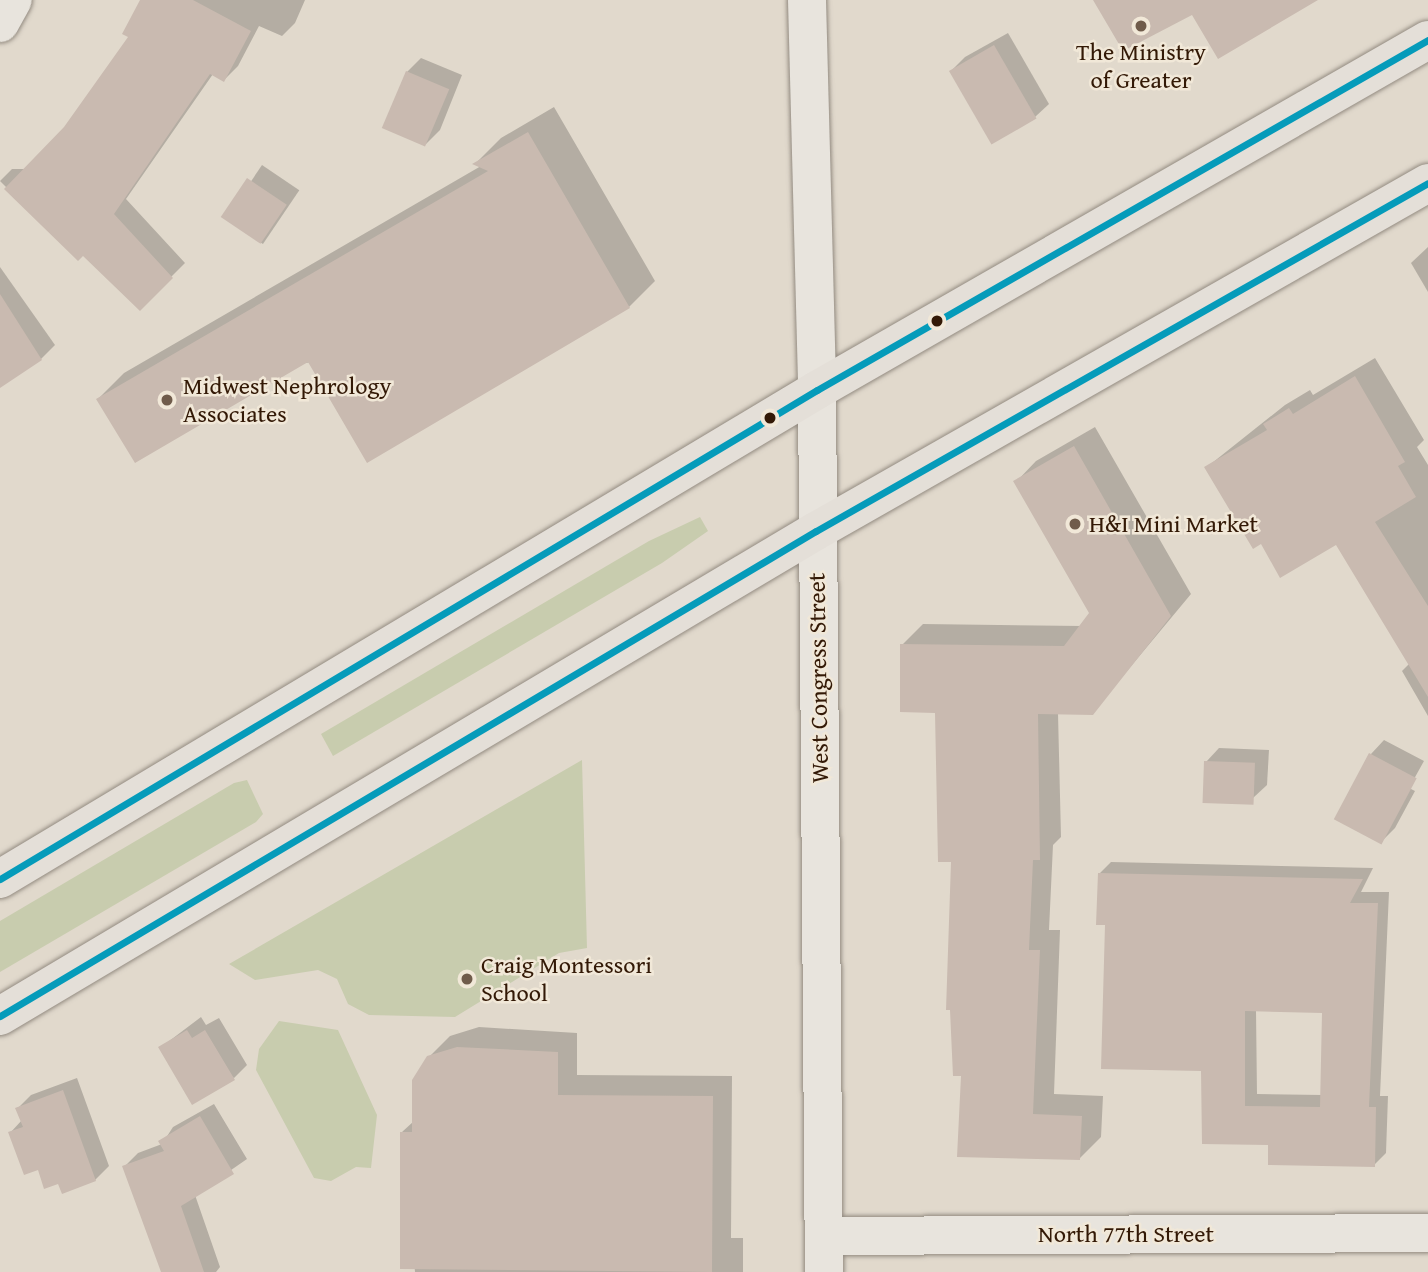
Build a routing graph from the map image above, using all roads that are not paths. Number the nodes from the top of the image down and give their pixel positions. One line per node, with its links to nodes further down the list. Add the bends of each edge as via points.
1 (13, 0): 3 (street)
2 (807, 0): 6 (street, West Congress Street)
3 (0, 23)
4 (1428, 40): 6 (main road)
5 (1428, 183): 7 (main road)
6 (817, 390): 7 (street, West Congress Street); 8 (main road)
7 (816, 531): 9 (main road); 11 (street, West Congress Street)
8 (0, 879)
9 (0, 1016)
10 (1428, 1233): 11 (street, North 77th Street)
11 (824, 1254)

